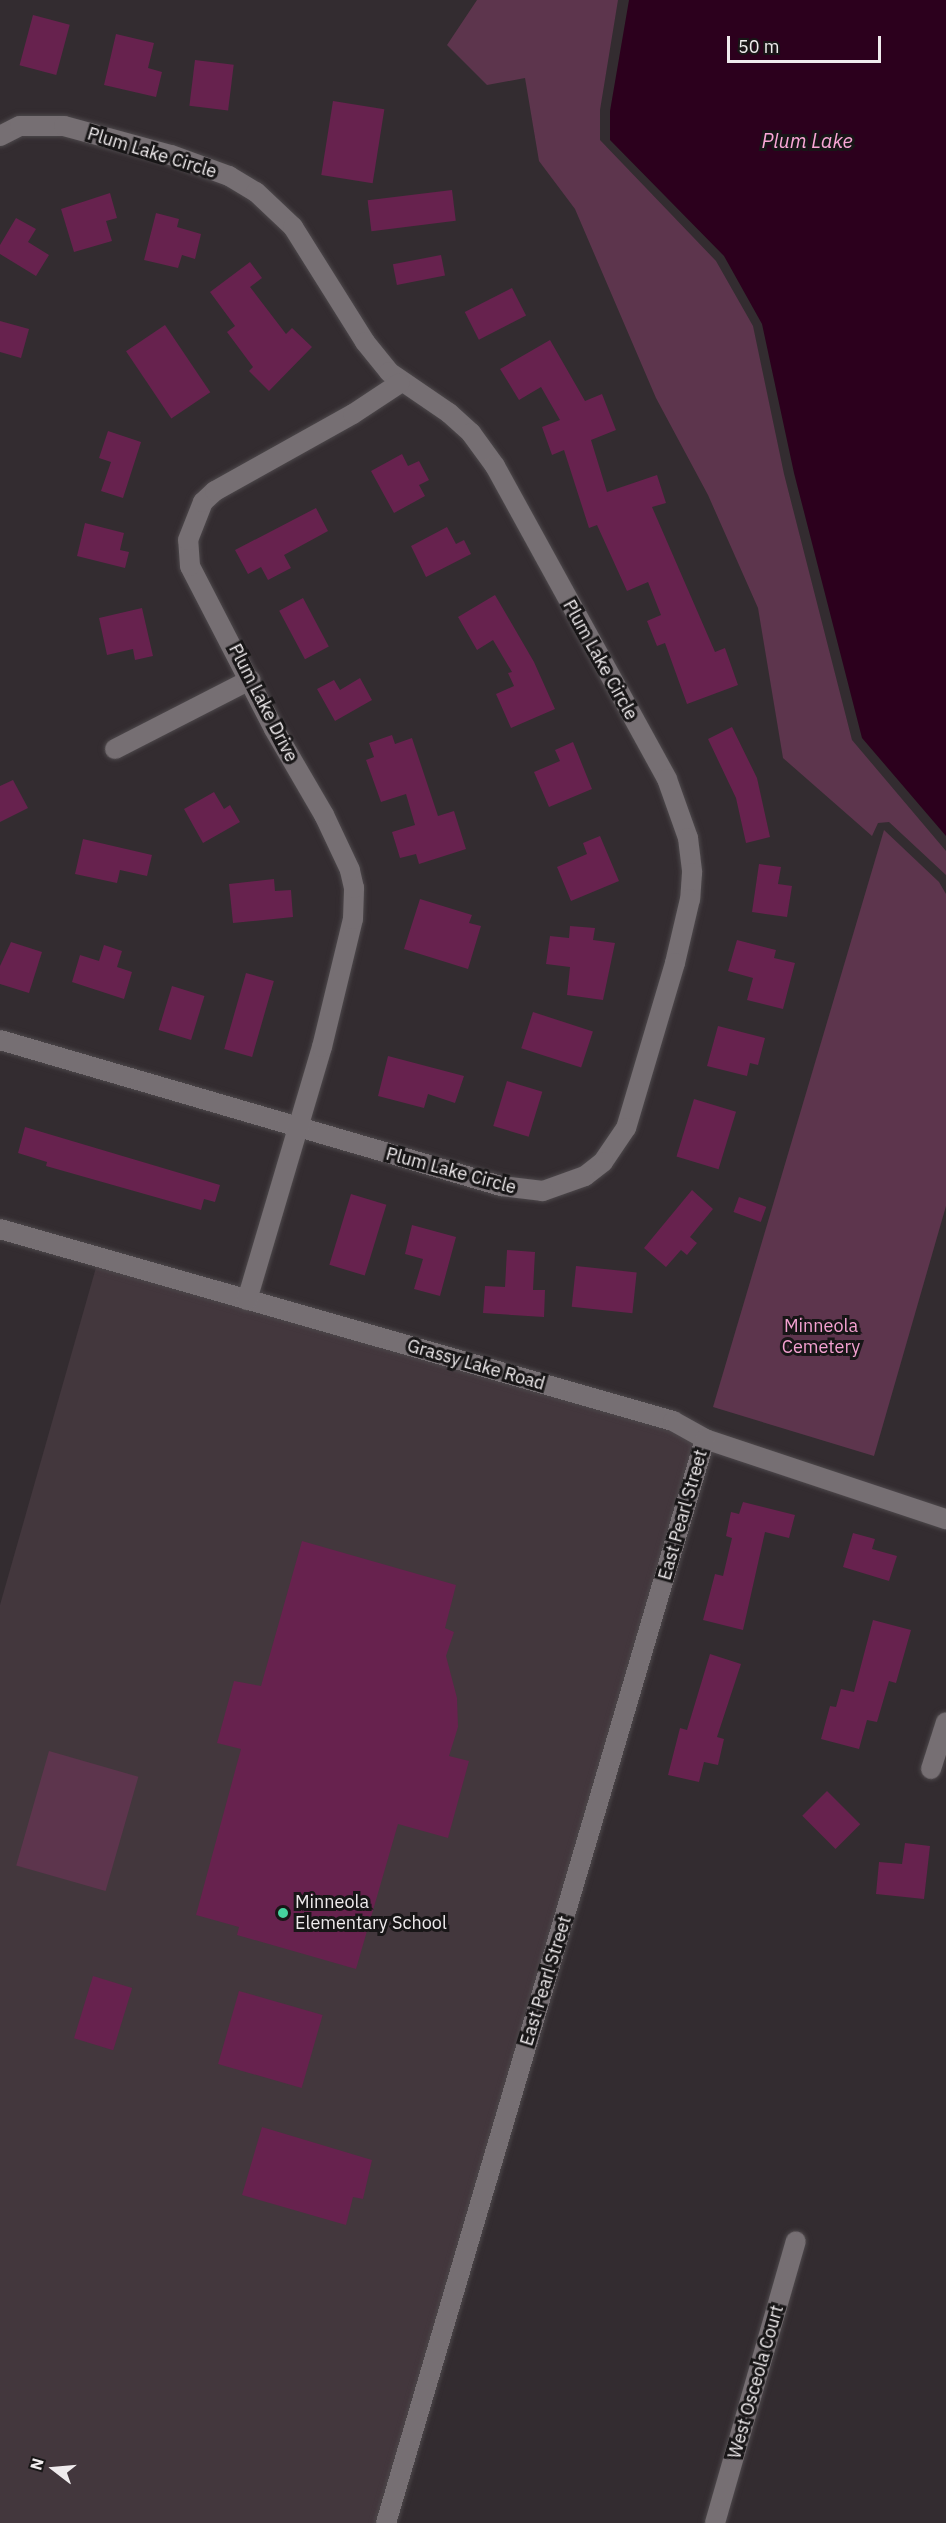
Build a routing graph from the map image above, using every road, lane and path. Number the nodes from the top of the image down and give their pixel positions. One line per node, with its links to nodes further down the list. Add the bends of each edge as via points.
1 (0, 136): 2 (street, Plum Lake Circle, via 20,126 64,126 171,155 256,192 293,227 364,342)
2 (400, 383): 3 (street, Plum Lake Drive, via 353,414 215,490 192,523 190,566); 6 (street, Plum Lake Circle, via 449,413 471,433 495,466 676,799 688,838 690,899 626,1128 603,1162 585,1176 565,1186 527,1192)
3 (250, 680): 4 (street); 6 (street, Plum Lake Drive, via 324,815 350,870 354,888 353,919)
4 (115, 749)
5 (0, 1040): 6 (street, Plum Lake Circle)
6 (299, 1128): 8 (street)
7 (0, 1228): 8 (street, Grassy Lake Road)
8 (248, 1300): 9 (street, Grassy Lake Road, via 673,1421)
9 (705, 1439): 10 (street, Grassy Lake Road); 14 (street, East Pearl Street)
10 (946, 1519)
11 (946, 1722): 12 (street)
12 (931, 1769)
13 (796, 2241): 15 (street, West Osceola Court)
14 (386, 2523)
15 (715, 2523)

